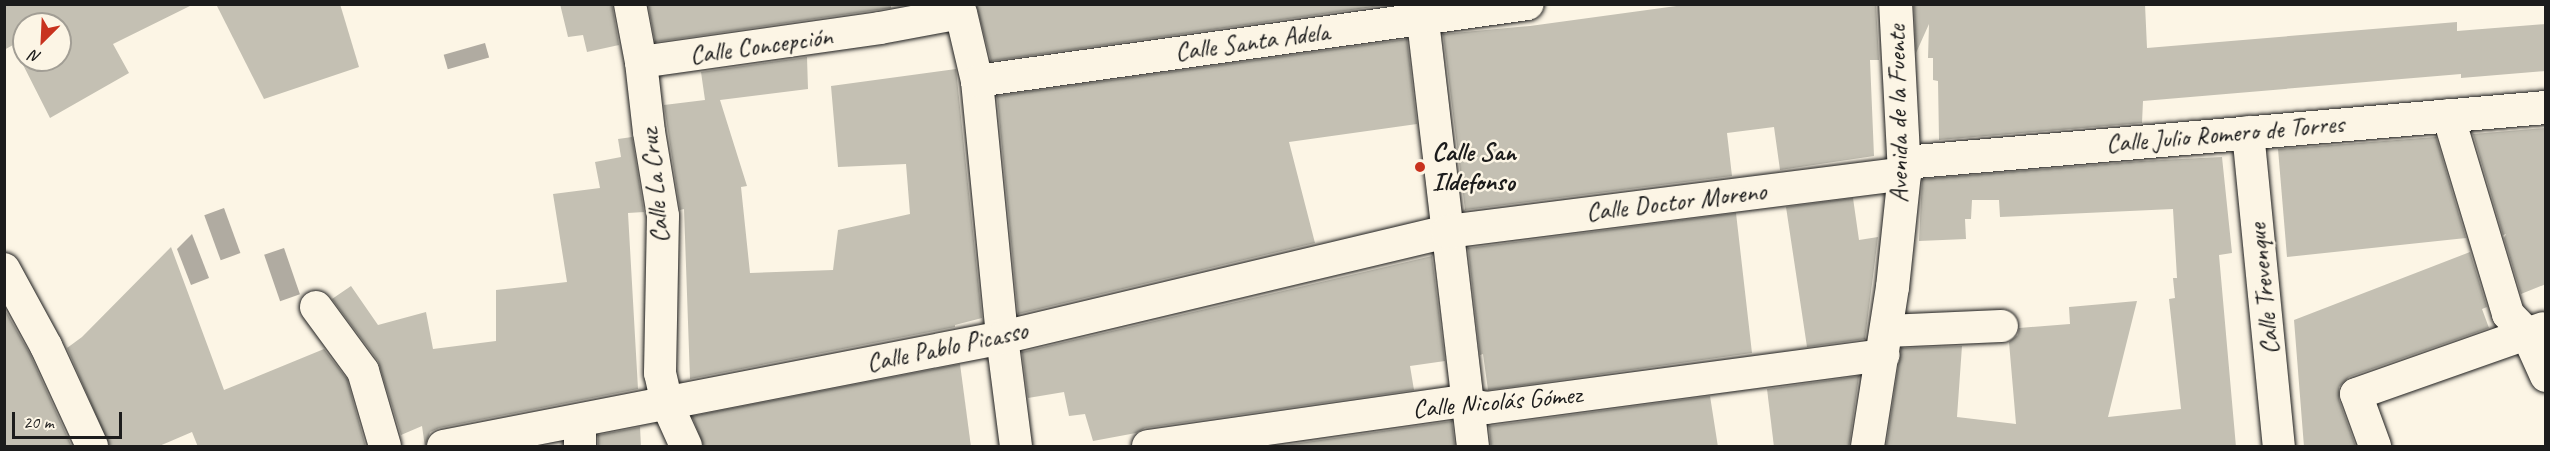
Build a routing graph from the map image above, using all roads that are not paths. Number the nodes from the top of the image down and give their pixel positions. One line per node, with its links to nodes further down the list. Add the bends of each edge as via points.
1 (630, 4): 6 (street, Calle La Cruz)
2 (1528, 4): 4 (street, Calle Santa Adela)
3 (1895, 4): 11 (street, Avenida de la Fuente)
4 (1421, 11): 7 (street, Calle Santa Adela); 12 (street)
5 (875, 16): 6 (street, Calle Concepción); 7 (street, Calle Concepción, via 961,13)
6 (641, 62): 20 (street, Calle La Cruz, via 663,216 660,373)
7 (977, 81): 17 (street, Calle Concepción)
8 (2546, 107): 9 (street, Calle Julio Romero de Torres)
9 (2448, 115): 10 (street, Calle Julio Romero de Torres); 16 (street, via 2508,314)
10 (2248, 132): 11 (street, Calle Julio Romero de Torres); 31 (street, Calle Trevenque)
11 (1904, 168): 12 (street, Calle Doctor Moreno); 18 (street, Avenida de la Fuente)
12 (1447, 231): 17 (street, Calle Pablo Picasso); 21 (street)
13 (4, 269): 23 (street, via 51,356)
14 (316, 307): 24 (street, via 363,371)
15 (2002, 326): 18 (street)
16 (2536, 331): 19 (street); 32 (street, via 2356,394)
17 (1002, 337): 20 (street, Calle Pablo Picasso); 27 (street, Calle Concepción)
18 (1884, 343): 21 (street, Calle Nicolás Gómez, via 1486,408); 30 (street, Avenida de la Fuente)
19 (2546, 376)
20 (667, 404): 22 (street, Calle Pablo Picasso); 26 (street, Calle La Cruz)
21 (1468, 405): 28 (street, Calle Nicolás Gómez, via 1456,402); 29 (street)
22 (580, 434): 25 (street, Calle Pablo Picasso)
23 (92, 447)
24 (385, 447)
25 (443, 447)
26 (686, 447)
27 (1016, 447)
28 (1148, 447)
29 (1473, 447)
30 (1867, 447)
31 (2279, 447)
32 (2376, 447)

